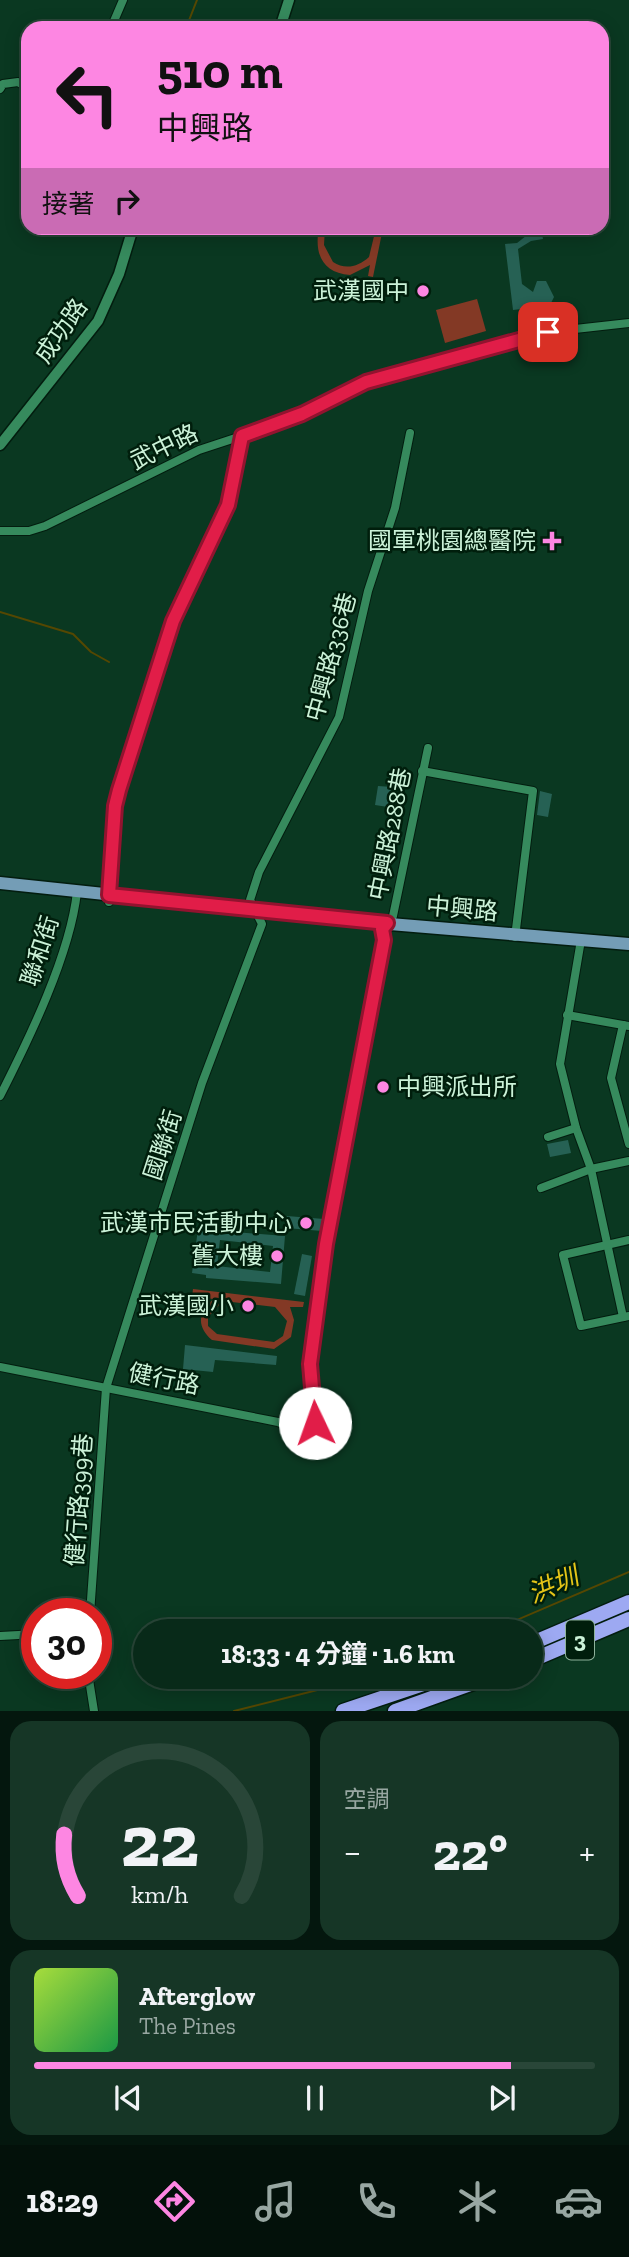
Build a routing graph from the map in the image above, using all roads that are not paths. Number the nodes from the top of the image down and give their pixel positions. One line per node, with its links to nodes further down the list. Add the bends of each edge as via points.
1 (123, 0): 3 (street)
2 (289, 0): 4 (street)
3 (113, 21)
4 (282, 21)
5 (21, 84): 6 (street, via 4,84)
6 (0, 89)
7 (131, 235): 11 (street, 成功路, via 98,321)
8 (629, 323): 10 (street, 武中路, via 548,332 392,373)
9 (410, 433): 19 (street, 中興路336巷, via 395,508 368,591 339,717 259,872 250,900)
10 (242, 436): 12 (street, 武中路, via 199,450 45,526); 18 (street, via 228,505 173,621 119,790)
11 (0, 445)
12 (0, 531)
13 (428, 748): 14 (street, 中興路288巷)
14 (422, 771): 20 (street, 中興路288巷, via 393,916); 21 (street, via 533,792)
15 (0, 883): 17 (main road, 中興路)
16 (0, 891): 17 (main road, 中興路)
17 (77, 895): 18 (main road, 中興路); 27 (street, 聯和街, via 44,1000)
18 (109, 899): 19 (main road, 中興路)
19 (258, 914): 20 (main road, 中興路); 38 (street, 國聯街, via 262,924 202,1083)
20 (385, 926): 21 (main road, 中興路); 39 (street, 中興路288巷, via 327,1236 312,1346)
21 (515, 937): 22 (main road, 中興路); 23 (main road, 中興路)
22 (629, 944)
23 (580, 946): 24 (main road, 中興路); 25 (street)
24 (629, 950)
25 (567, 1015): 26 (street); 28 (street, via 560,1064)
26 (626, 1025): 30 (street, via 611,1078)
27 (0, 1096)
28 (576, 1128): 29 (street); 32 (street)
29 (548, 1137)
30 (629, 1144)
31 (629, 1161): 32 (street)
32 (591, 1169): 33 (street); 35 (street)
33 (541, 1188)
34 (629, 1240): 35 (street)
35 (607, 1245): 36 (street); 36 (street, via 563,1255 581,1326)
36 (626, 1317)
37 (0, 1367): 38 (street, 健行路)
38 (106, 1388): 39 (street, 健行路, via 278,1422); 40 (street, 健行路399巷)
39 (317, 1439)
40 (91, 1598)
41 (629, 1602): 45 (highway, 3)
42 (629, 1619): 46 (highway, 3)
43 (21, 1635): 44 (street)
44 (0, 1636)
45 (543, 1638)
46 (543, 1655)
47 (91, 1689): 50 (street)
48 (408, 1689): 51 (highway)
49 (457, 1689): 52 (highway)
50 (94, 1711)
51 (343, 1711)
52 (395, 1711)

